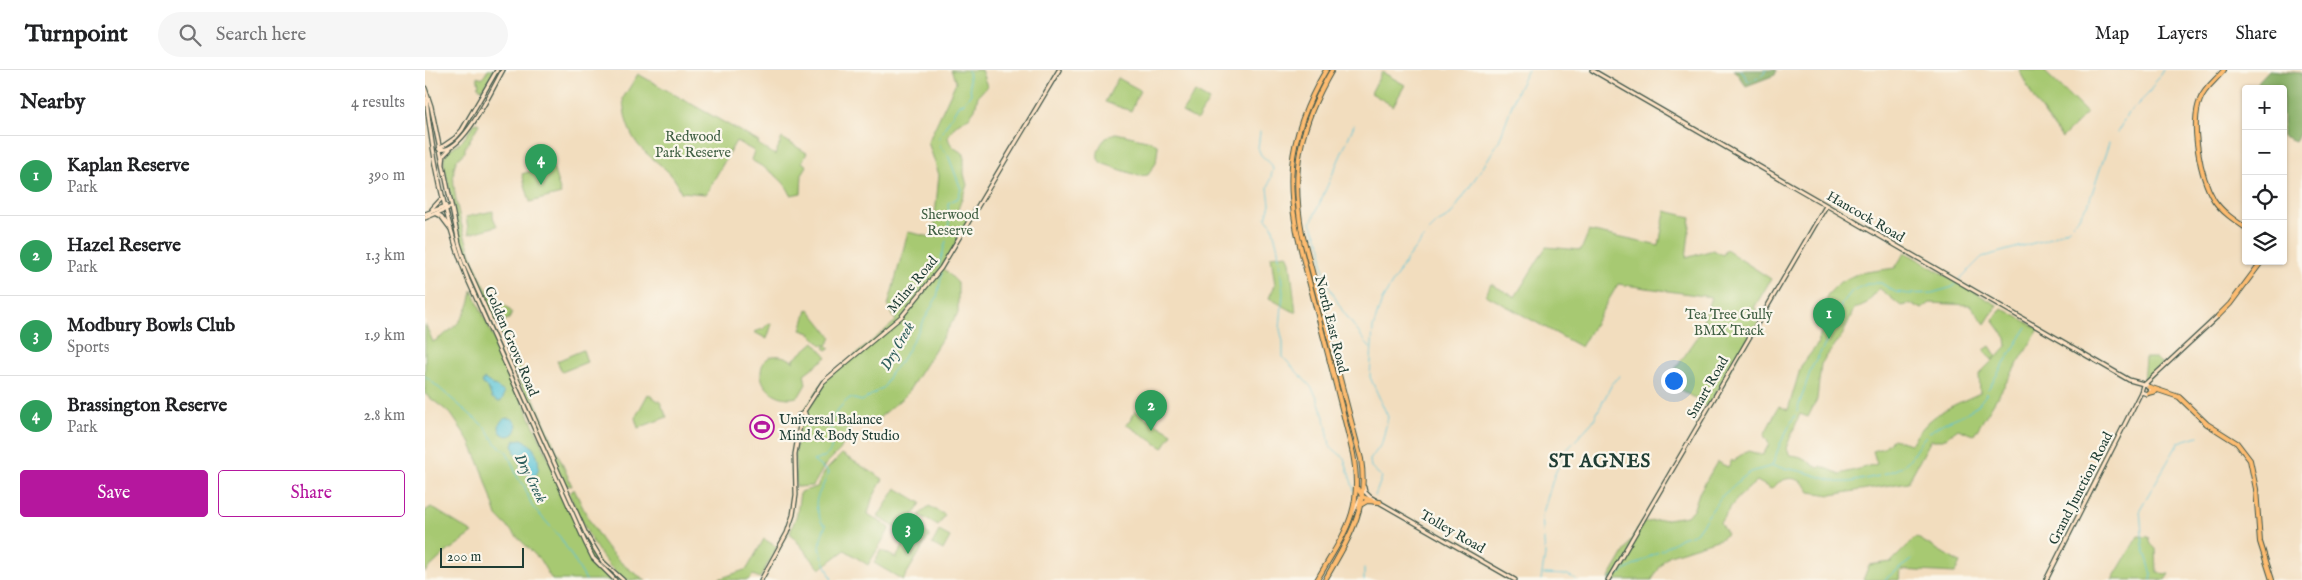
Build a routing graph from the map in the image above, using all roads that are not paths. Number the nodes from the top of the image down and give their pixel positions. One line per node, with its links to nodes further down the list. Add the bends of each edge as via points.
1 (497, 70): 9 (main road)
2 (503, 70): 10 (main road)
3 (1059, 70): 45 (main road, Milne Road, via 941,268 902,316 823,382 799,415 792,519)
4 (1326, 70): 34 (main road, North East Road, via 1305,110 1295,146 1291,182 1295,224)
5 (1332, 70): 33 (main road, North East Road, via 1304,128 1298,161 1297,195 1303,233)
6 (1592, 70): 19 (main road, Hancock Road)
7 (2224, 70): 25 (main road, via 2201,97 2195,133 2212,196)
8 (425, 90): 11 (main road, Golden Grove Road); 12 (main road, Golden Grove Road)
9 (484, 94): 10 (main road); 13 (main road, via 463,130)
10 (489, 95): 14 (main road, via 466,134)
11 (436, 135): 13 (main road, via 441,142); 15 (main road, Golden Grove Road)
12 (431, 140): 15 (main road); 17 (main road, Golden Grove Road)
13 (450, 142): 15 (main road)
14 (451, 147): 15 (main road); 16 (main road, via 444,155)
15 (439, 149): 16 (main road, Golden Grove Road); 17 (main road)
16 (444, 171): 20 (main road, Golden Grove Road)
17 (437, 173): 18 (main road, Golden Grove Road)
18 (443, 197): 21 (main road, Golden Grove Road); 22 (main road)
19 (1826, 206): 29 (main road, Hancock Road); 49 (main road, Smart Road)
20 (451, 207): 21 (main road); 44 (main road, Golden Grove Road, via 465,262 544,442 592,546 603,562)
21 (446, 208): 22 (main road); 23 (main road); 26 (main road, Golden Grove Road)
22 (425, 214)
23 (436, 214): 24 (main road); 26 (main road)
24 (425, 218)
25 (2242, 225)
26 (451, 230): 43 (main road, Golden Grove Road, via 470,285 585,542 593,558)
27 (2259, 265): 28 (main road)
28 (2218, 316): 30 (main road)
29 (2129, 380): 30 (main road, Hancock Road); 32 (main road, Hancock Road)
30 (2146, 386): 31 (main road); 32 (main road); 32 (main road)
31 (2159, 391): 32 (main road); 51 (main road, via 2179,398 2207,424 2237,443 2250,460 2255,478 2260,542)
32 (2144, 392): 50 (main road, Grand Junction Road, via 2133,407)
33 (1354, 431): 34 (main road); 35 (main road, North East Road)
34 (1351, 442): 35 (main road); 37 (main road, North East Road)
35 (1358, 447): 36 (main road, North East Road)
36 (1363, 485): 38 (main road, North East Road); 39 (main road)
37 (1357, 487): 38 (main road); 42 (main road, North East Road)
38 (1363, 497): 39 (main road); 40 (main road); 41 (main road, North East Road); 42 (main road)
39 (1370, 497): 40 (main road, Tolley Road)
40 (1377, 502): 41 (main road); 48 (main road, Tolley Road)
41 (1361, 504): 47 (main road, North East Road, via 1351,535)
42 (1353, 513): 46 (main road, North East Road)
43 (615, 580)
44 (623, 580)
45 (761, 580)
46 (1317, 580)
47 (1325, 580)
48 (1515, 580)
49 (1607, 580)
50 (2046, 580)
51 (2272, 580)

